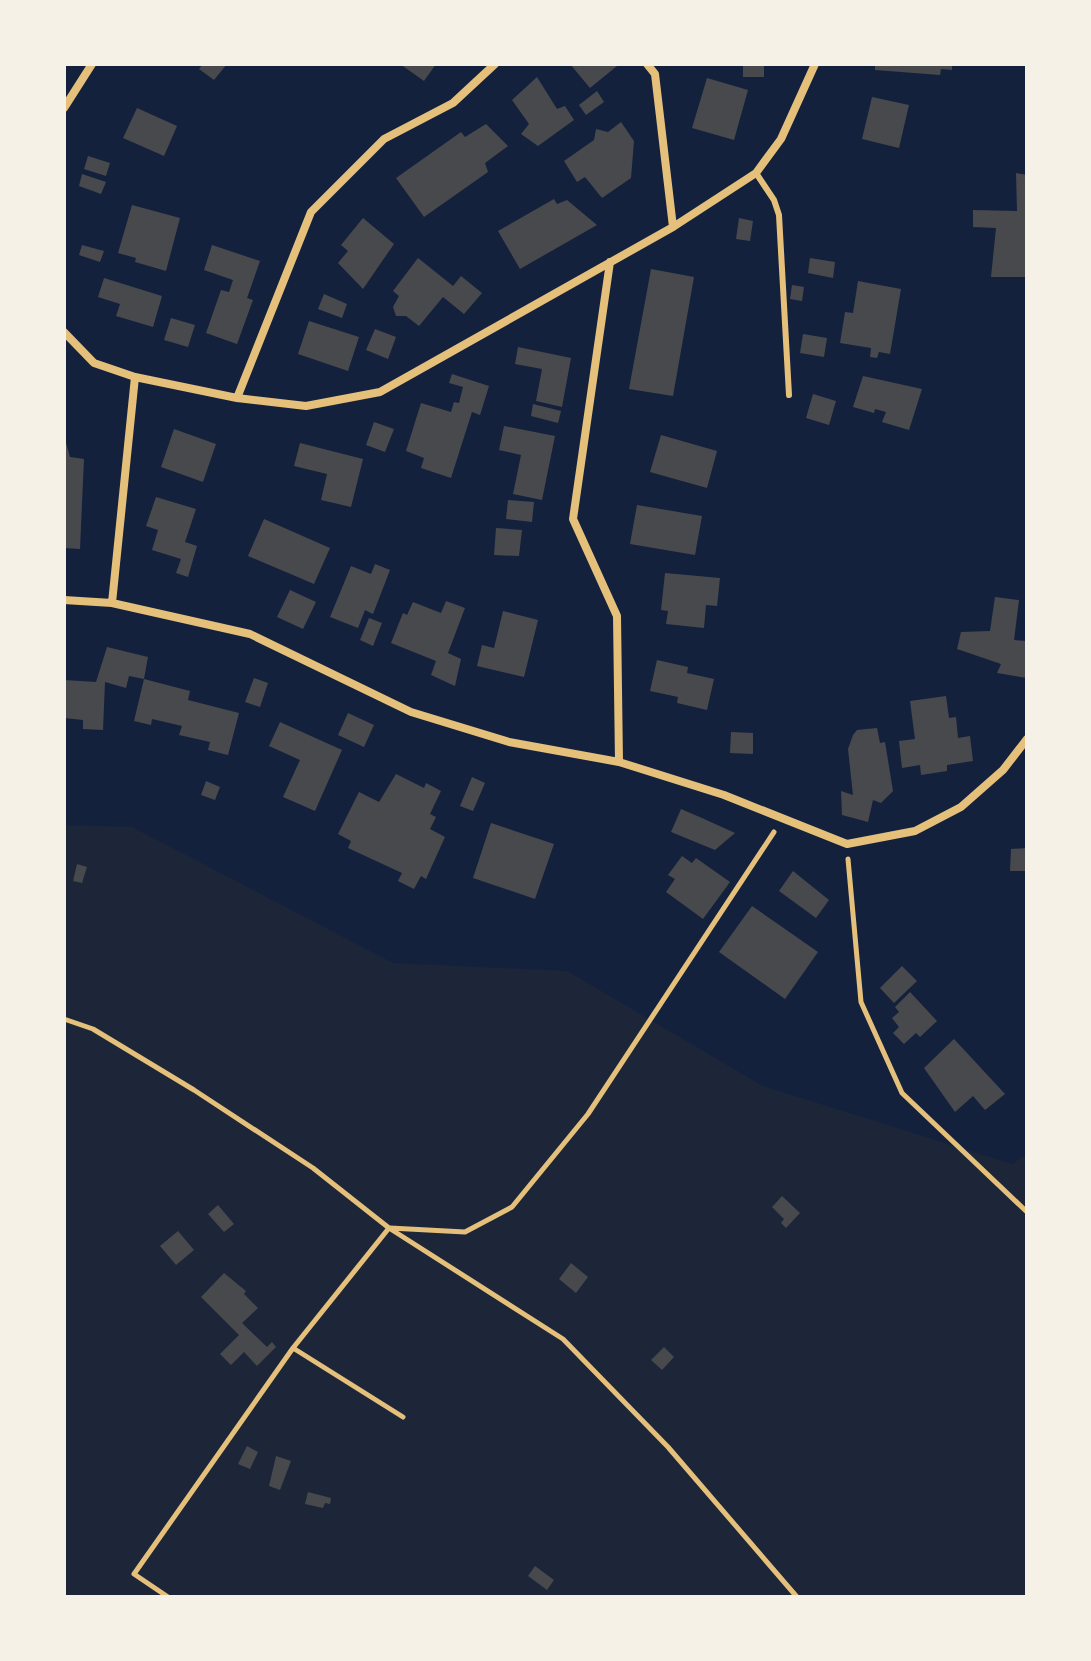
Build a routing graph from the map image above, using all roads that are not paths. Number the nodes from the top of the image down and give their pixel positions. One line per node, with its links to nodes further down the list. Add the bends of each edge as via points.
1 (92, 64): 5 (street)
2 (495, 64): 12 (street, via 453,103 384,139 311,212)
3 (647, 64): 7 (street, via 655,74)
4 (815, 64): 6 (street, via 781,139)
5 (64, 108)
6 (756, 173): 7 (street); 11 (lane, via 779,215)
7 (673, 227): 8 (street)
8 (610, 262): 12 (street, via 380,392 306,406); 16 (street, via 573,519 617,616)
9 (64, 332): 10 (street, via 94,363)
10 (135, 377): 12 (street); 14 (street)
11 (789, 395)
12 (237, 398)
13 (64, 600): 14 (street)
14 (112, 603): 16 (street, via 250,634 425,716 509,742)
15 (1027, 739): 16 (street, via 1003,770 961,807 915,831 847,844 724,795)
16 (619, 762)

